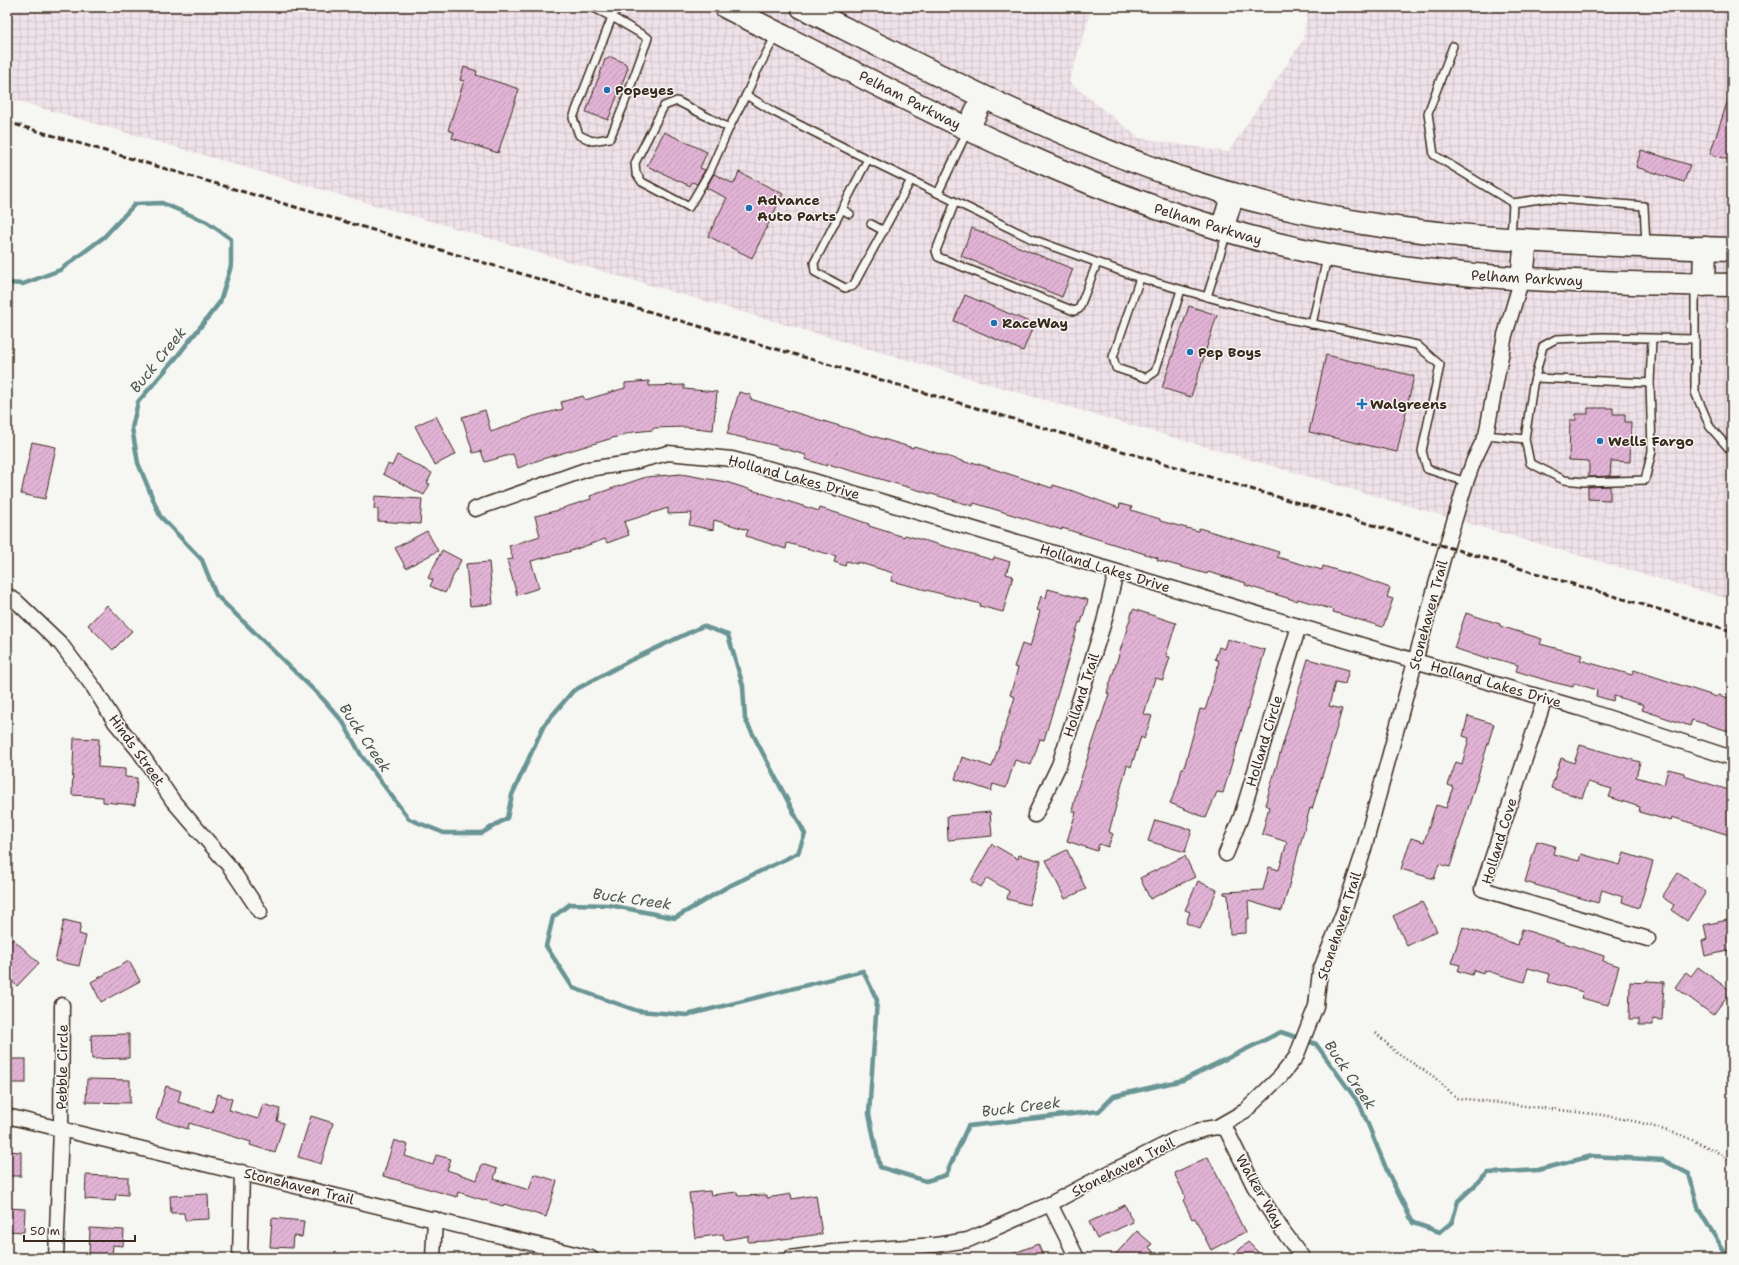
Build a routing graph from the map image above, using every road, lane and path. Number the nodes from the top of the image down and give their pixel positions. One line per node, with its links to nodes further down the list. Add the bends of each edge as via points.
1 (592, 7): 5 (lane)
2 (618, 7): 5 (lane)
3 (726, 7): 6 (main road, Pelham Parkway)
4 (802, 7): 9 (main road)
5 (612, 17): 5 (lane, via 573,118 579,135 592,141 610,138 624,107 648,38)
6 (777, 33): 8 (lane); 11 (main road, Pelham Parkway)
7 (1453, 46): 17 (lane, via 1428,113 1434,155)
8 (746, 95): 10 (lane); 12 (lane, via 774,112)
9 (983, 96): 11 (main road); 15 (main road, via 1106,152)
10 (729, 128): 10 (lane, via 677,101 664,106 635,163 636,173 642,182 688,208 707,176)
11 (968, 129): 14 (lane); 21 (main road, Pelham Parkway, via 1103,189)
12 (868, 159): 13 (lane); 18 (lane)
13 (911, 180): 14 (lane); 22 (lane)
14 (938, 193): 16 (lane)
15 (1233, 194): 21 (main road); 23 (main road, via 1277,206 1373,225 1432,234)
16 (955, 202): 28 (lane, via 1032,239); 28 (lane, via 936,251 938,257 1074,311 1079,309)
17 (1513, 203): 23 (lane); 24 (lane, via 1547,198 1644,206)
18 (842, 209): 19 (lane); 22 (lane, via 814,263 814,272 845,288 853,286)
19 (850, 214)
20 (871, 224): 22 (lane)
21 (1225, 230): 27 (main road, Pelham Parkway); 34 (lane)
22 (884, 231)
23 (1518, 240): 24 (main road); 30 (main road)
24 (1646, 246): 25 (main road)
25 (1705, 248): 26 (main road); 31 (main road)
26 (1732, 249)
27 (1328, 254): 30 (main road, Pelham Parkway, via 1445,272); 35 (lane)
28 (1097, 263): 29 (lane)
29 (1140, 278): 33 (lane); 33 (lane, via 1113,357 1116,368 1146,378 1155,372)
30 (1522, 278): 31 (main road, Pelham Parkway); 40 (street, Stonehaven Trail, via 1505,335)
31 (1700, 285): 32 (main road, Pelham Parkway); 36 (lane)
32 (1732, 285)
33 (1181, 290): 34 (lane)
34 (1207, 297): 35 (lane)
35 (1312, 324): 43 (lane, via 1417,346 1440,365 1422,451 1427,469)
36 (1695, 338): 37 (lane); 42 (lane, via 1695,392 1710,426)
37 (1652, 339): 38 (lane, via 1556,338 1543,346); 39 (lane)
38 (1535, 378): 39 (lane); 41 (lane)
39 (1650, 383): 41 (lane, via 1652,451 1645,480 1564,480 1530,463)
40 (1486, 435): 41 (lane); 43 (street, Stonehaven Trail)
41 (1525, 438)
42 (1732, 452)
43 (1466, 482): 48 (street, Stonehaven Trail)
44 (475, 509): 45 (street, Holland Lakes Drive, via 588,469 630,464 668,453 732,459)
45 (1116, 572): 47 (street, Holland Lakes Drive); 51 (street, Holland Trail, via 1104,622 1059,765)
46 (7, 595): 53 (street, Hinds Street, via 60,643 172,801 230,868)
47 (1299, 626): 48 (street, Holland Lakes Drive); 52 (street, Holland Circle, via 1241,817)
48 (1415, 661): 49 (street, Holland Lakes Drive); 58 (street, Stonehaven Trail, via 1362,856 1320,971 1316,1006 1296,1057 1280,1077 1245,1111)
49 (1545, 698): 50 (street, Holland Lakes Drive); 54 (street, Holland Cove, via 1482,889)
50 (1732, 758)
51 (1035, 815)
52 (1226, 854)
53 (260, 912)
54 (1648, 939)
55 (62, 1005): 59 (street, Pebble Circle)
56 (1376, 1033): 60 (path, via 1398,1054 1433,1076 1457,1098 1602,1115 1638,1122 1694,1141)
57 (7, 1116): 59 (street, Stonehaven Trail)
58 (1217, 1127): 62 (street, Stonehaven Trail, via 1176,1139); 71 (street, Walker Way, via 1227,1132 1254,1186)
59 (61, 1129): 61 (street, Stonehaven Trail); 65 (street, Pebble Circle)
60 (1732, 1162)
61 (242, 1172): 63 (street, Stonehaven Trail); 66 (street)
62 (1050, 1204): 64 (street, Stonehaven Trail, via 968,1240 936,1245 833,1252); 70 (street)
63 (435, 1219): 67 (street); 68 (street, Stonehaven Trail)
64 (805, 1257): 69 (street, Stonehaven Trail)
65 (56, 1258)
66 (240, 1258)
67 (433, 1258)
68 (591, 1258)
69 (790, 1258)
70 (1077, 1258)
71 (1303, 1258)

